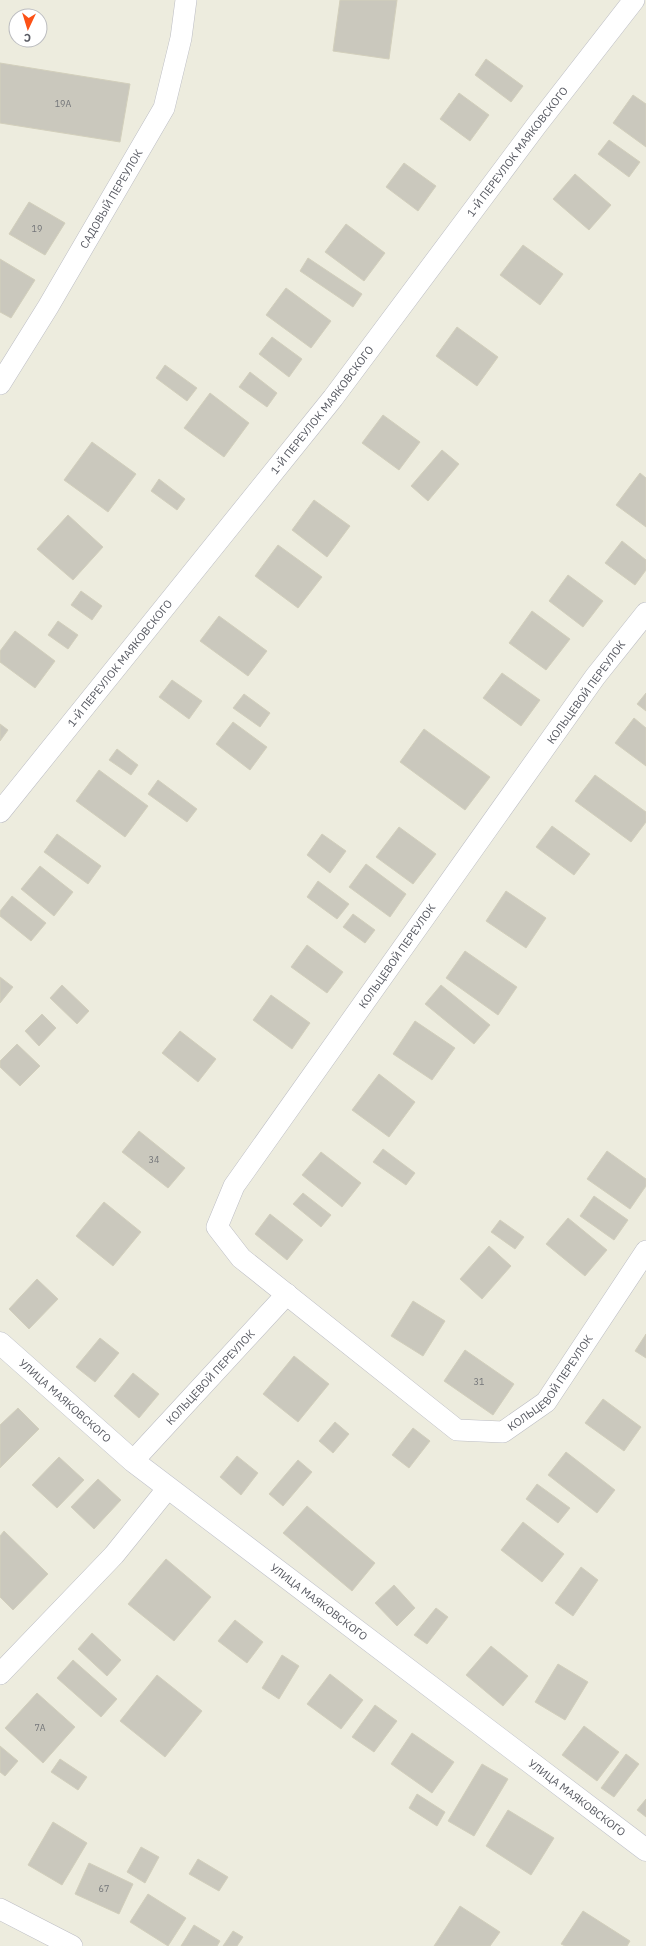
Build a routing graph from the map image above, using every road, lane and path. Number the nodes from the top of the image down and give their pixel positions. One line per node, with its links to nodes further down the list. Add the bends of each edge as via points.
1 (186, 0): 3 (street, САДОВЫЙ ПЕРЕУЛОК, via 181,38 164,108)
2 (634, 0): 5 (street, 1-Й ПЕРЕУЛОК МАЯКОВСКОГО, via 536,126 334,398)
3 (0, 384)
4 (646, 613): 7 (street, КОЛЬЦЕВОЙ ПЕРЕУЛОК, via 595,677 234,1186 217,1227 241,1258)
5 (0, 812)
6 (646, 1251): 7 (street, КОЛЬЦЕВОЙ ПЕРЕУЛОК, via 546,1402 503,1432 457,1430)
7 (287, 1294): 9 (street, КОЛЬЦЕВОЙ ПЕРЕУЛОК)
8 (0, 1343): 9 (street, УЛИЦА МАЯКОВСКОГО)
9 (133, 1461): 10 (street, УЛИЦА МАЯКОВСКОГО)
10 (168, 1488): 11 (street, via 114,1555); 12 (street, УЛИЦА МАЯКОВСКОГО)
11 (0, 1674)
12 (646, 1850)
13 (0, 1909): 14 (street)
14 (72, 1946)

